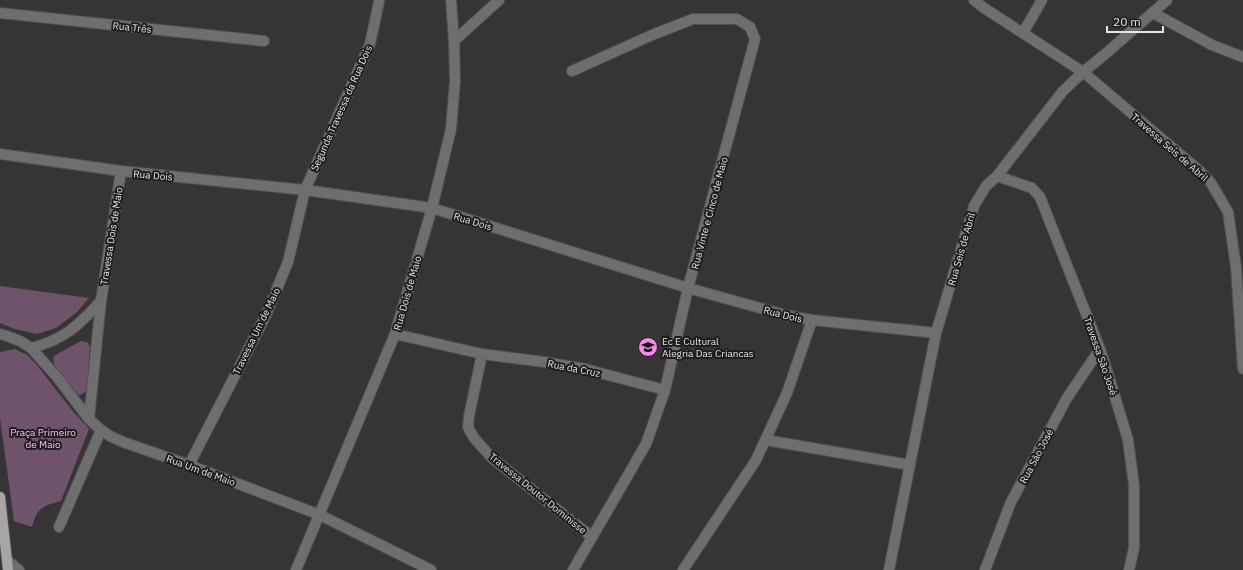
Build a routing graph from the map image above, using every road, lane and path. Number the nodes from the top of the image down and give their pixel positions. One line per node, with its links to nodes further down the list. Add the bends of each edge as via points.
1 (451, 0): 11 (street, Rua Dois de Maio)
2 (499, 0): 11 (street)
3 (974, 0): 9 (street, Travessa Seis de Abril)
4 (1042, 0): 9 (street)
5 (1167, 0): 8 (street, Rua Seis de Abril)
6 (379, 2): 18 (street, Segunda Travessa da Rua Dois, via 370,44)
7 (0, 13): 10 (street, Rua Três)
8 (1153, 13): 12 (street, via 1212,45); 14 (street, Rua Seis de Abril)
9 (1024, 33): 14 (street, Travessa Seis de Abril)
10 (264, 40)
11 (454, 41): 19 (street, Rua Dois de Maio, via 455,81 451,130)
12 (1243, 57)
13 (572, 70): 20 (street, Rua Vinte e Cinco de Maio, via 693,19 737,19 750,27 755,39)
14 (1083, 72): 17 (street, Rua Seis de Abril, via 1064,91); 29 (street, Travessa Seis de Abril, via 1201,172 1211,183 1228,212 1236,266)
15 (0, 154): 16 (street, Rua Dois)
16 (121, 171): 18 (street, Rua Dois); 21 (street, Travessa Dois de Maio)
17 (997, 176): 23 (street, Rua Seis de Abril, via 986,186 974,206); 27 (street, Travessa São José, via 1032,188 1040,197)
18 (305, 190): 19 (street, Rua Dois); 34 (street, Travessa Um de Maio, via 288,262 266,315)
19 (432, 208): 20 (street, Rua Dois); 25 (street, Rua Dois de Maio)
20 (688, 288): 22 (street, Rua Dois); 30 (street, Rua Vinte e Cinco de Maio)
21 (101, 301): 26 (street, via 69,332 50,343); 31 (street, Travessa Dois de Maio)
22 (812, 320): 23 (street, Rua Dois); 33 (street, via 787,394)
23 (936, 333): 35 (street, Rua Seis de Abril)
24 (0, 334): 26 (street, Rua Um de Maio)
25 (395, 334): 28 (street); 37 (street, Rua Dois de Maio)
26 (31, 348): 31 (street, Rua Um de Maio)
27 (1100, 349): 47 (street, Rua São José, via 1067,398 1011,502); 48 (street, Travessa São José, via 1128,440 1134,485 1134,548)
28 (482, 354): 30 (street, Rua da Cruz, via 585,369); 39 (street, Travessa Doutor Dominisse, via 469,416 468,427 474,438 492,458)
29 (1243, 369)
30 (665, 390): 39 (street, Rua Vinte e Cinco de Maio, via 646,444)
31 (89, 419): 32 (street, Rua Um de Maio)
32 (101, 430): 34 (street, Rua Um de Maio, via 124,442); 38 (street)
33 (766, 440): 35 (street); 45 (street, via 756,460)
34 (189, 465): 37 (street, Rua Um de Maio)
35 (910, 465): 46 (street, Rua Seis de Abril)
36 (0, 497): 40 (main road)
37 (320, 515): 42 (street, Rua Dois de Maio); 43 (street, Rua Um de Maio)
38 (59, 527)
39 (592, 537): 44 (street, Rua Vinte e Cinco de Maio)
40 (8, 566): 41 (street)
41 (20, 570)
42 (296, 570)
43 (430, 570)
44 (573, 570)
45 (683, 570)
46 (888, 570)
47 (985, 570)
48 (1129, 570)

